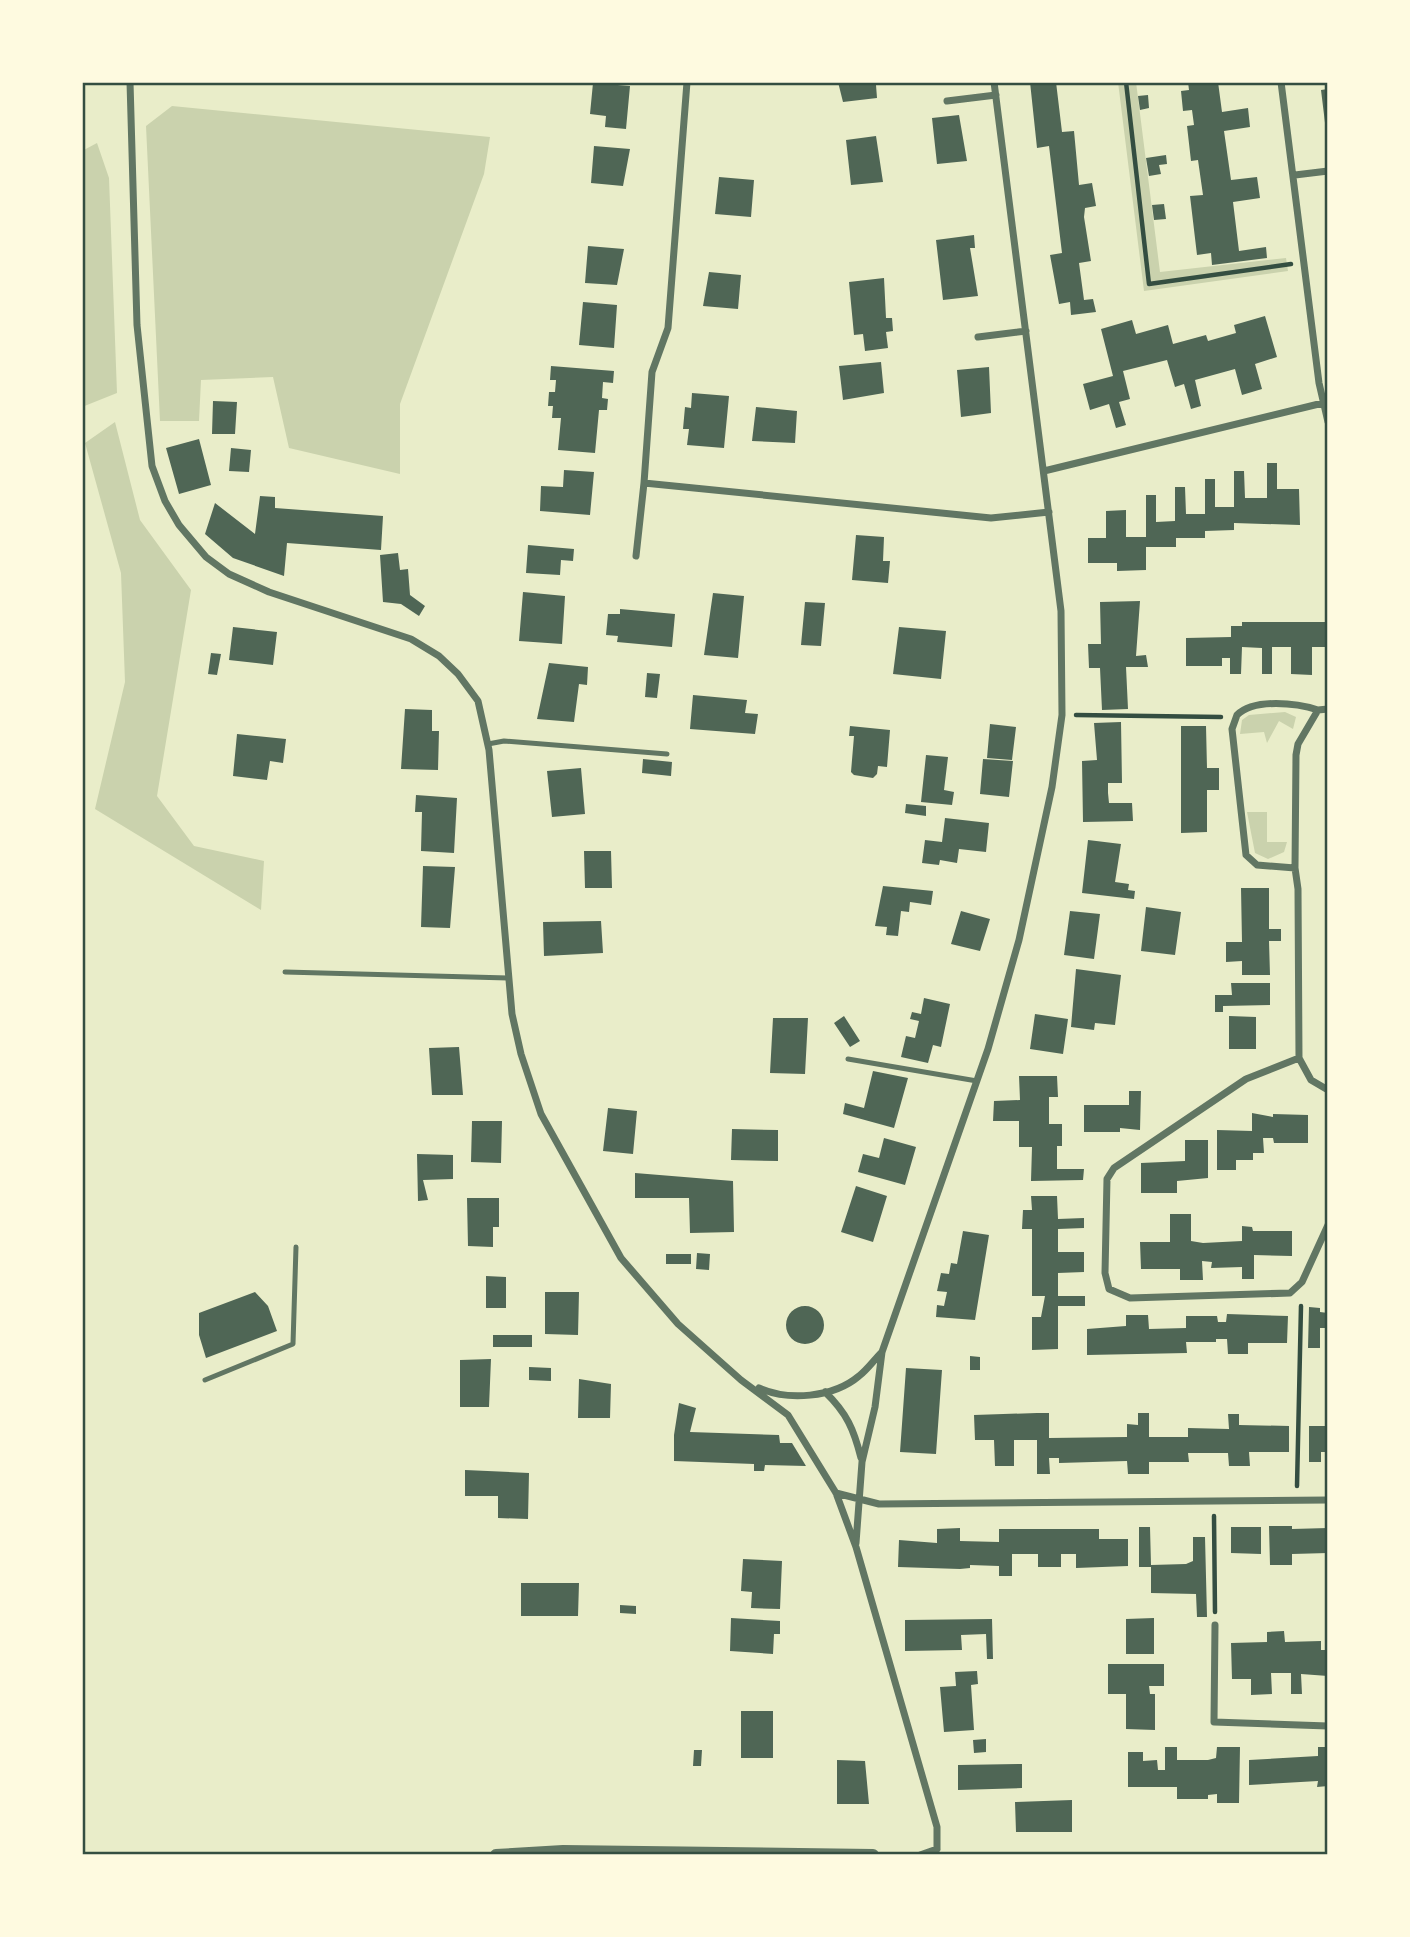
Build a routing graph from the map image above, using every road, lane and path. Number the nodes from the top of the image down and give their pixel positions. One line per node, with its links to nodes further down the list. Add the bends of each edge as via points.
1 (130, 82): 23 (street, via 137,324 152,466 165,501 206,557 229,574 411,639 439,656 478,701)
2 (687, 82): 16 (street, via 668,328 652,372)
3 (994, 82): 6 (street)
4 (1126, 82): 10 (path, via 1149,284)
5 (1281, 82): 9 (street)
6 (996, 95): 7 (street); 11 (street)
7 (947, 102)
8 (1328, 171): 9 (street)
9 (1295, 175): 10 (street)
10 (1304, 261): 13 (street)
11 (1026, 331): 12 (street); 15 (street)
12 (978, 337)
13 (1326, 402): 14 (street); 15 (street)
14 (1328, 422)
15 (1044, 471): 17 (street)
16 (644, 483): 17 (street, via 991,518); 18 (street)
17 (1049, 513): 30 (street, via 1061,611 1062,715 1022,929)
18 (636, 556)
19 (1328, 709): 20 (street)
20 (1318, 710): 22 (street, via 1254,706 1242,710); 25 (street, via 1296,755)
21 (1075, 715): 22 (path, via 1219,716)
22 (1234, 722): 25 (street, via 1246,855 1257,865)
23 (488, 744): 24 (lane, via 504,741); 27 (street)
24 (667, 754)
25 (1295, 868): 28 (street)
26 (285, 972): 27 (lane)
27 (508, 978): 37 (street, via 521,1054 541,1114 598,1219 649,1293)
28 (1299, 1058): 31 (street, via 1311,1080); 34 (street, via 1246,1079 1114,1168 1107,1179 1105,1273 1110,1289 1130,1298 1290,1293)
29 (848, 1059): 30 (lane)
30 (977, 1081): 35 (street)
31 (1328, 1090)
32 (1328, 1225): 34 (street)
33 (296, 1247): 36 (lane, via 293,1344)
34 (1298, 1288): 42 (path)
35 (882, 1352): 38 (street, via 857,1378); 39 (street)
36 (205, 1380)
37 (741, 1380): 38 (street, via 786,1395); 40 (street, via 788,1415)
38 (825, 1392): 39 (street, via 844,1410 854,1428)
39 (862, 1462): 41 (street)
40 (836, 1493): 41 (street); 45 (street)
41 (858, 1498): 44 (street, via 879,1504); 45 (street)
42 (1296, 1500): 43 (street); 44 (street)
43 (1328, 1500)
44 (1214, 1501): 46 (path)
45 (856, 1547): 48 (street, via 937,1827)
46 (1215, 1625): 47 (street, via 1214,1722)
47 (1328, 1726)
48 (937, 1849): 51 (street); 52 (street)
49 (496, 1855): 50 (street, via 564,1851)
50 (873, 1855)
51 (920, 1855)
52 (945, 1855)

